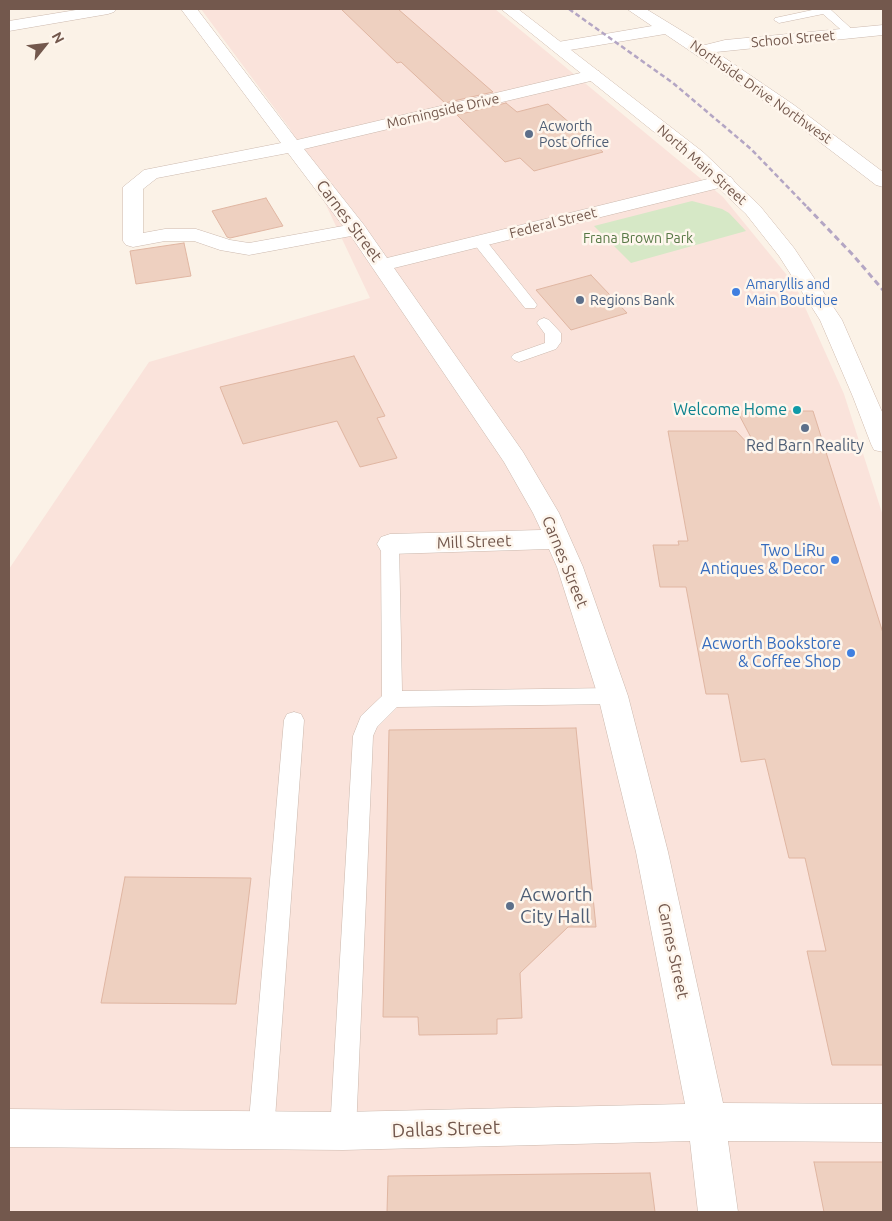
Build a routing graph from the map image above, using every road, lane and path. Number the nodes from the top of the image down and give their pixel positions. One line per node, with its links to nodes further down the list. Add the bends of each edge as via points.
1 (108, 9): 7 (street)
2 (190, 9): 14 (street, Carnes Street)
3 (509, 9): 11 (street, North Main Street)
4 (635, 9): 8 (street, Northside Drive Northwest)
5 (825, 10): 6 (lane); 10 (lane)
6 (779, 20)
7 (9, 26)
8 (667, 29): 11 (street); 12 (street, Northside Drive Northwest)
9 (883, 30): 10 (street, School Street)
10 (851, 34): 12 (street, School Street, via 725,45)
11 (558, 46): 13 (street, North Main Street)
12 (702, 50): 16 (street, Northside Drive Northwest, via 814,127)
13 (594, 75): 14 (street, Morningside Drive); 15 (street, North Main Street)
14 (292, 146): 17 (street, Carnes Street); 17 (street, Morningside Drive, via 151,174 133,187 133,241 196,235 227,246 249,248)
15 (724, 181): 18 (street, Federal Street); 23 (street, North Main Street, via 777,239 814,292 839,336)
16 (883, 181)
17 (356, 229): 19 (street, Carnes Street)
18 (479, 241): 19 (street, Federal Street); 20 (lane)
19 (383, 265): 24 (street, Carnes Street, via 531,484)
20 (530, 305)
21 (544, 323): 22 (lane, via 553,333 551,346)
22 (519, 357)
23 (883, 444)
24 (557, 539): 25 (street, Mill Street); 26 (street, Carnes Street, via 570,567)
25 (390, 544): 27 (lane)
26 (613, 696): 27 (lane); 29 (street, Carnes Street, via 652,852 696,1055)
27 (392, 699): 33 (lane, via 368,722 363,736)
28 (294, 720): 32 (lane)
29 (706, 1122): 30 (street, Dallas Street); 33 (street, Dallas Street); 34 (street, Carnes Street)
30 (883, 1123)
31 (9, 1128): 32 (street, Dallas Street)
32 (261, 1132): 33 (street, Dallas Street)
33 (342, 1132)
34 (718, 1212)

